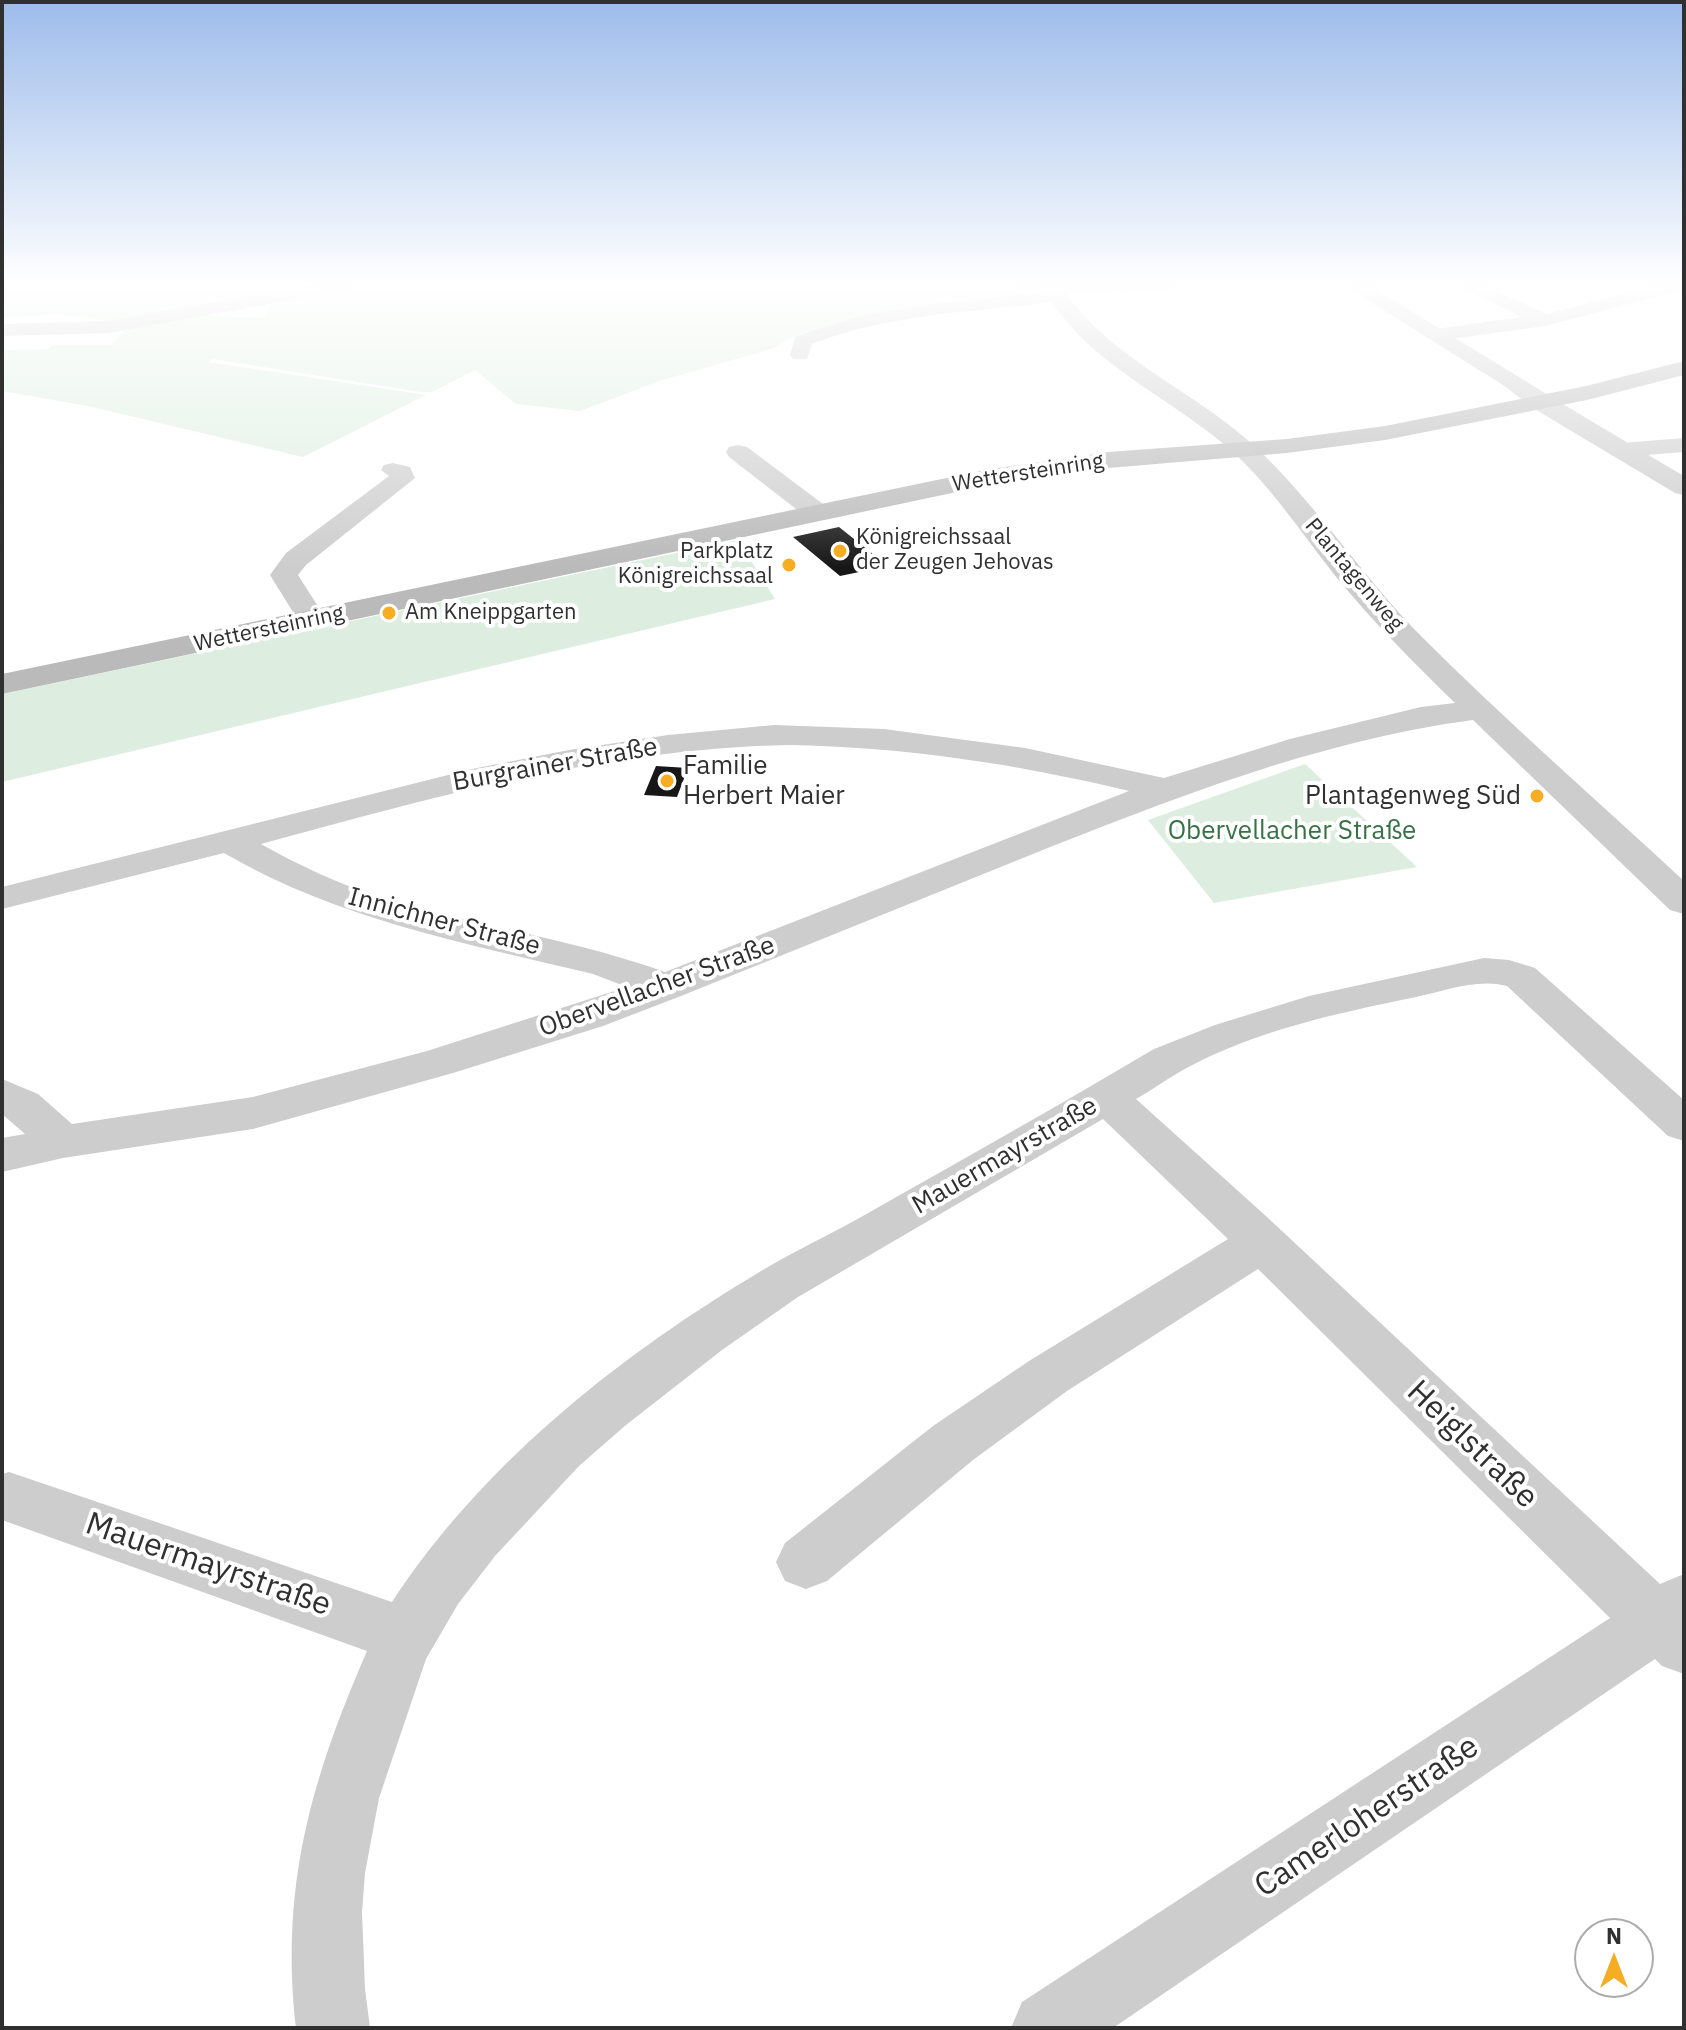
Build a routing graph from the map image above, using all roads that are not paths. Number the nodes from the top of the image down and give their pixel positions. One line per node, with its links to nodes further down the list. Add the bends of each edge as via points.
1 (1147, 379): 6 (street, Plantagenweg)
2 (1509, 379): 4 (street)
3 (1640, 379): 4 (main road, Wettersteinring)
4 (1541, 403): 6 (main road, Wettersteinring, via 1385,433); 7 (street)
5 (1684, 445): 7 (street)
6 (1241, 447): 11 (main road, Wettersteinring, via 1037,469); 14 (street, Plantagenweg, via 1295,503 1352,578)
7 (1622, 450): 10 (street)
8 (738, 452): 11 (street)
9 (393, 470): 12 (street, via 403,478 296,559 284,575)
10 (1684, 487)
11 (818, 513): 12 (main road, Wettersteinring)
12 (311, 619): 13 (main road, Wettersteinring)
13 (2, 684)
14 (1479, 709): 15 (street, Obervellacher Straße, via 1421,717 1302,746); 18 (street, Plantagenweg)
15 (1165, 789): 16 (street, Burgrainer Straße, via 978,748 871,736 786,734 541,763); 19 (street, Obervellacher Straße)
16 (229, 841): 17 (street, Burgrainer Straße); 19 (street, Innichner Straße, via 278,869 390,913 606,965)
17 (2, 898)
18 (1684, 902)
19 (666, 987): 23 (street, Obervellacher Straße, via 438,1063 253,1113)
20 (2, 1094): 23 (street)
21 (1106, 1097): 22 (street, Mauermayrstraße, via 1169,1059 1270,1020 1364,994 1501,971 1531,985); 25 (street, Heiglstraße); 29 (street, Mauermayrstraße, via 753,1301 608,1407 525,1479 438,1586)
22 (1684, 1125)
23 (63, 1142): 24 (street, Obervellacher Straße)
24 (2, 1155)
25 (1262, 1242): 27 (street, via 1012,1401); 28 (street, Heiglstraße, via 1604,1573)
26 (9, 1497): 29 (street, Mauermayrstraße)
27 (806, 1562)
28 (1675, 1622): 31 (street, Camerloherstraße, via 1575,1679)
29 (406, 1636): 30 (street, Mauermayrstraße, via 341,1809 326,1925)
30 (333, 2028)
31 (1048, 2028)

